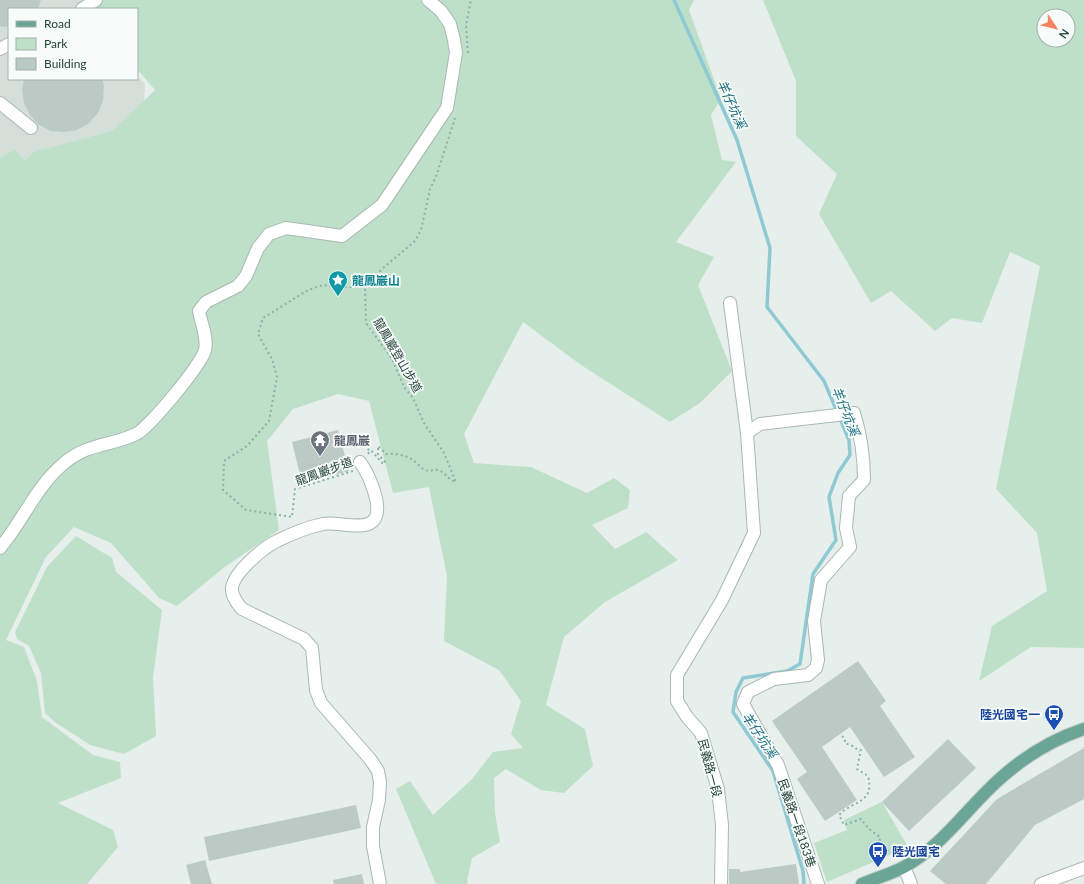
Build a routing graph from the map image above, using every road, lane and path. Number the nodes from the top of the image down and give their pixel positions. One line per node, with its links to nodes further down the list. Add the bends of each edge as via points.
1 (96, 0): 4 (street)
2 (428, 0): 13 (street, via 441,11 450,24 454,40 456,53 447,108 382,205 342,236 286,228 269,234 258,248 246,276 238,286 206,302 199,311 206,349 201,361 188,378 138,433 82,450 62,465 48,479)
3 (471, 0): 5 (path, via 466,25 469,48)
4 (84, 8)
5 (467, 60)
6 (0, 103): 8 (street)
7 (457, 111): 9 (path, via 430,188 421,230 414,241)
8 (31, 128)
9 (365, 287): 12 (path, 龍鳳巖登山步道, via 366,323 392,359 424,424 444,453 456,482 449,480 437,470 423,469 412,459 392,453 386,454 378,446 378,454 385,462 383,464 370,449 367,450 372,460 369,461 365,456); 12 (path, 龍鳳巖步道, via 323,285 308,290 263,318 258,334 272,359 277,377 269,421 247,446 224,461 223,490 246,510 292,516 295,489 354,471)
10 (730, 303): 11 (street, 民義路一段)
11 (747, 433): 21 (street, 民義路一段, via 754,533 722,600 677,675 677,701 687,718 701,733 718,789 722,825); 22 (street, 民義路一段183巷, via 760,424 854,413 860,433 864,480 849,496 846,528 850,547 821,580 814,621 818,660 816,668 808,675 774,679 748,692 743,704 744,710 778,765)
12 (362, 464): 20 (street, via 377,504 378,514 373,521 366,525 324,523 276,541 249,562 234,579 231,590 235,601 242,609 304,639 312,648 316,690 321,703 378,771 379,800 373,827 373,846)
13 (0, 548)
14 (1084, 729): 18 (main road, via 1033,752 1002,776 941,839)
15 (842, 736): 17 (path, via 845,744 855,747)
16 (861, 749): 17 (path)
17 (860, 752): 18 (path, via 857,769 868,776 869,790 862,801 839,815 844,825 861,819 868,829 880,837 879,848 882,852 894,847)
18 (906, 865): 23 (main road); 24 (street)
19 (1084, 868): 25 (street)
20 (380, 884)
21 (721, 884)
22 (818, 884)
23 (862, 884)
24 (911, 884)
25 (1041, 884)

